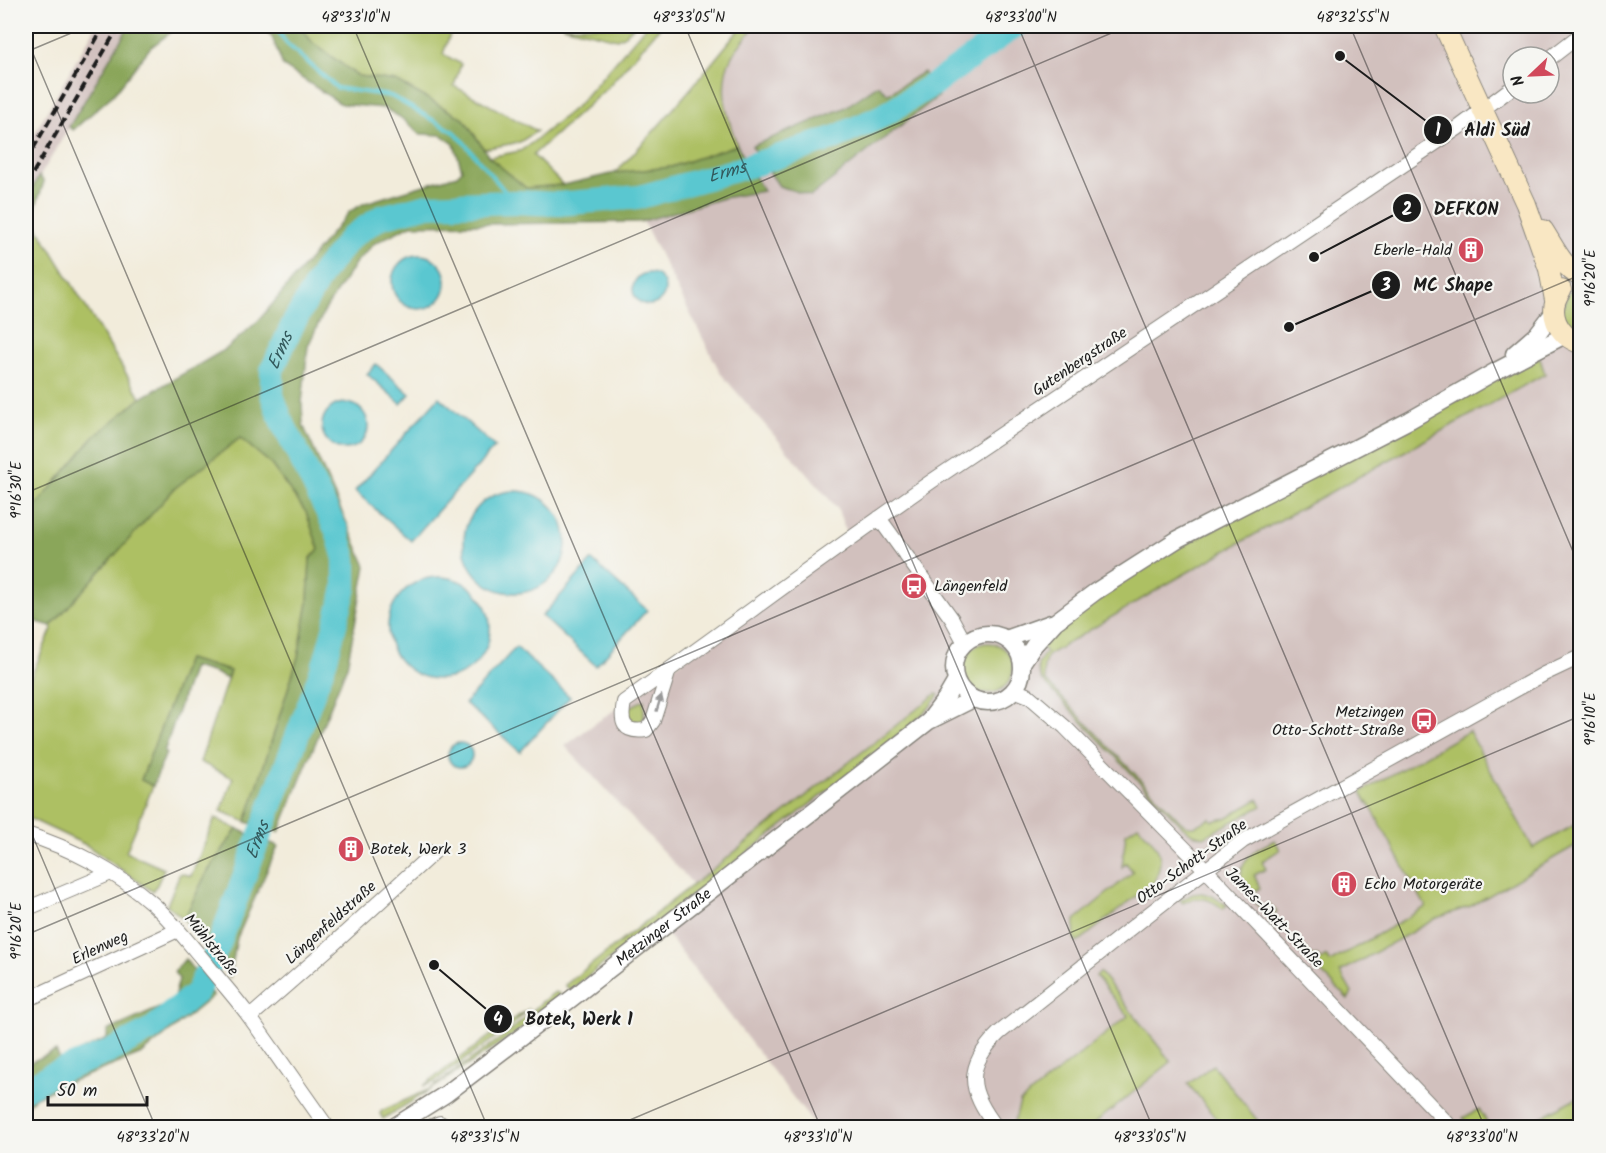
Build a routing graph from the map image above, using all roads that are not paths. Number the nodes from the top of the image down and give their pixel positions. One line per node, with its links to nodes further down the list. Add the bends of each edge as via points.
1 (1444, 26): 5 (main road)
2 (1581, 35): 3 (street)
3 (1561, 50)
4 (1501, 96): 5 (street, Gutenbergstraße)
5 (1483, 110): 6 (main road); 11 (street, Gutenbergstraße)
6 (1526, 204): 7 (main road, via 1564,263); 8 (main road, via 1549,269)
7 (1581, 277): 8 (main road, via 1558,294)
8 (1555, 306): 9 (main road, via 1557,325); 10 (street, via 1537,334)
9 (1575, 343): 10 (street)
10 (1496, 371): 12 (street, via 1410,420 1178,539)
11 (879, 518): 14 (street); 17 (street, Gutenbergstraße)
12 (1055, 621): 13 (street); 16 (street)
13 (1006, 639): 14 (street, via 992,634); 16 (street)
14 (965, 643): 18 (street, via 957,654)
15 (1581, 657): 24 (street, Otto-Schott-Straße, via 1243,841)
16 (1022, 663): 19 (street, via 1021,677)
17 (669, 670): 17 (street, Gutenbergstraße, one-way to 17, via 624,702 621,715 625,726 635,731 646,730 653,721)
18 (956, 681): 20 (street); 21 (street, Metzinger Straße)
19 (1014, 690): 20 (street, via 995,702); 24 (street, James-Watt-Straße, via 1029,696 1065,727)
20 (973, 699): 21 (street, Metzinger Straße)
21 (929, 721): 31 (street, Metzinger Straße, via 446,1094)
22 (26, 834): 25 (street, Mühlstraße)
23 (434, 852): 29 (street, Längenfeldstraße)
24 (1206, 870): 32 (street, Otto-Schott-Straße, via 986,1045 978,1058 975,1088); 33 (street, James-Watt-Straße)
25 (111, 873): 26 (street); 27 (street, Mühlstraße, via 133,887)
26 (26, 909)
27 (178, 930): 28 (street, Erlenweg); 29 (street, Mühlstraße)
28 (35, 996)
29 (250, 1017): 30 (street, Mühlstraße)
30 (328, 1128)
31 (392, 1128)
32 (997, 1128)
33 (1452, 1128)

